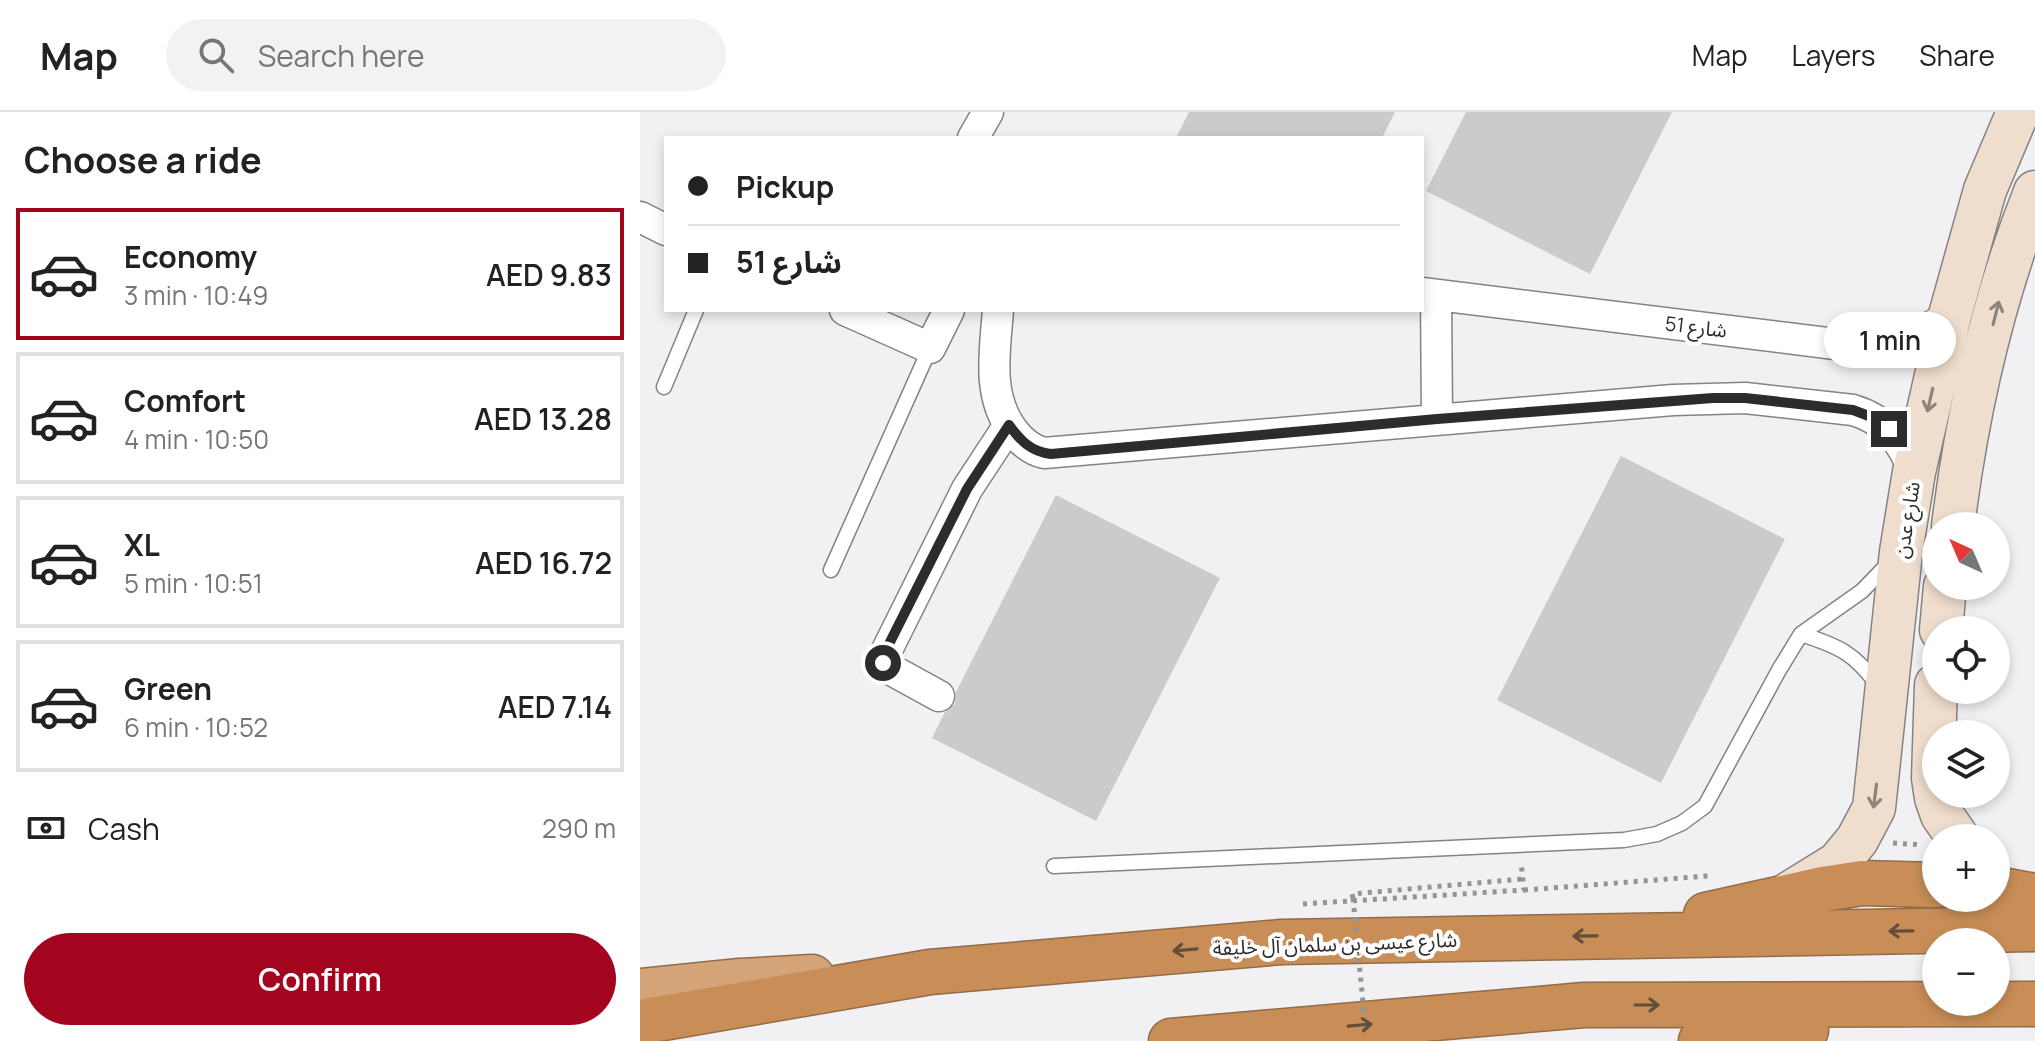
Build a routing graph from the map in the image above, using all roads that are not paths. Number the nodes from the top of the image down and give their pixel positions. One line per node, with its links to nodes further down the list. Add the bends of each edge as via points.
1 (988, 112): 3 (street)
2 (2018, 112): 4 (main road, شارع عدن)
3 (974, 136)
4 (1985, 190): 5 (main road, via 1989,203 2007,214); 8 (main road, شارع عدن)
5 (2032, 200): 9 (main road)
6 (640, 217): 7 (street)
7 (664, 229)
8 (1965, 259): 9 (main road, via 1988,247 2004,257); 15 (main road, شارع عدن)
9 (2008, 270): 21 (main road, one-way to 9, via 1979,382)
10 (1429, 294): 15 (street, شارع 51, via 1843,345 1894,341); 18 (street, شارع 51)
11 (695, 312): 17 (lane)
12 (849, 312): 16 (street)
13 (948, 312): 16 (street)
14 (998, 312): 19 (street, via 994,375)
15 (1950, 315): 20 (main road, شارع عدن, one-way to 20)
16 (930, 348): 23 (lane)
17 (664, 387)
18 (1437, 419): 19 (street, via 1051,454 1027,445); 20 (street, via 1745,398 1864,413 1895,435)
19 (1009, 425): 25 (street, via 967,489 883,658 888,668)
20 (1914, 472): 22 (main road, شارع عدن)
21 (1955, 512)
22 (1901, 552): 24 (lane, via 1862,591); 26 (main road, شارع عدن)
23 (831, 570)
24 (1801, 634): 26 (lane, via 1845,651 1869,673); 28 (lane, via 1705,806 1657,834 1624,840)
25 (939, 696)
26 (1883, 713): 27 (main road, via 1890,742 1901,748); 31 (main road, شارع عدن, one-way to 31, via 1874,808 1857,840 1838,863)
27 (1922, 742)
28 (1054, 866)
29 (1922, 885): 31 (highway, via 1862,883)
30 (2018, 896): 32 (highway, شارع عيسى بن سلمان آل خليفة, one-way to 32)
31 (1781, 898): 32 (highway)
32 (1635, 935): 33 (highway, شارع عيسى بن سلمان آل خليفة, one-way to 33, via 1282,942)
33 (930, 972): 34 (highway); 37 (highway, شارع عيسى بن سلمان آل خليفة)
34 (640, 991)
35 (2035, 1004): 38 (highway, one-way to 35, via 1584,1005)
36 (2035, 1015): 39 (highway)
37 (640, 1022)
38 (1171, 1041)
39 (1701, 1041)

